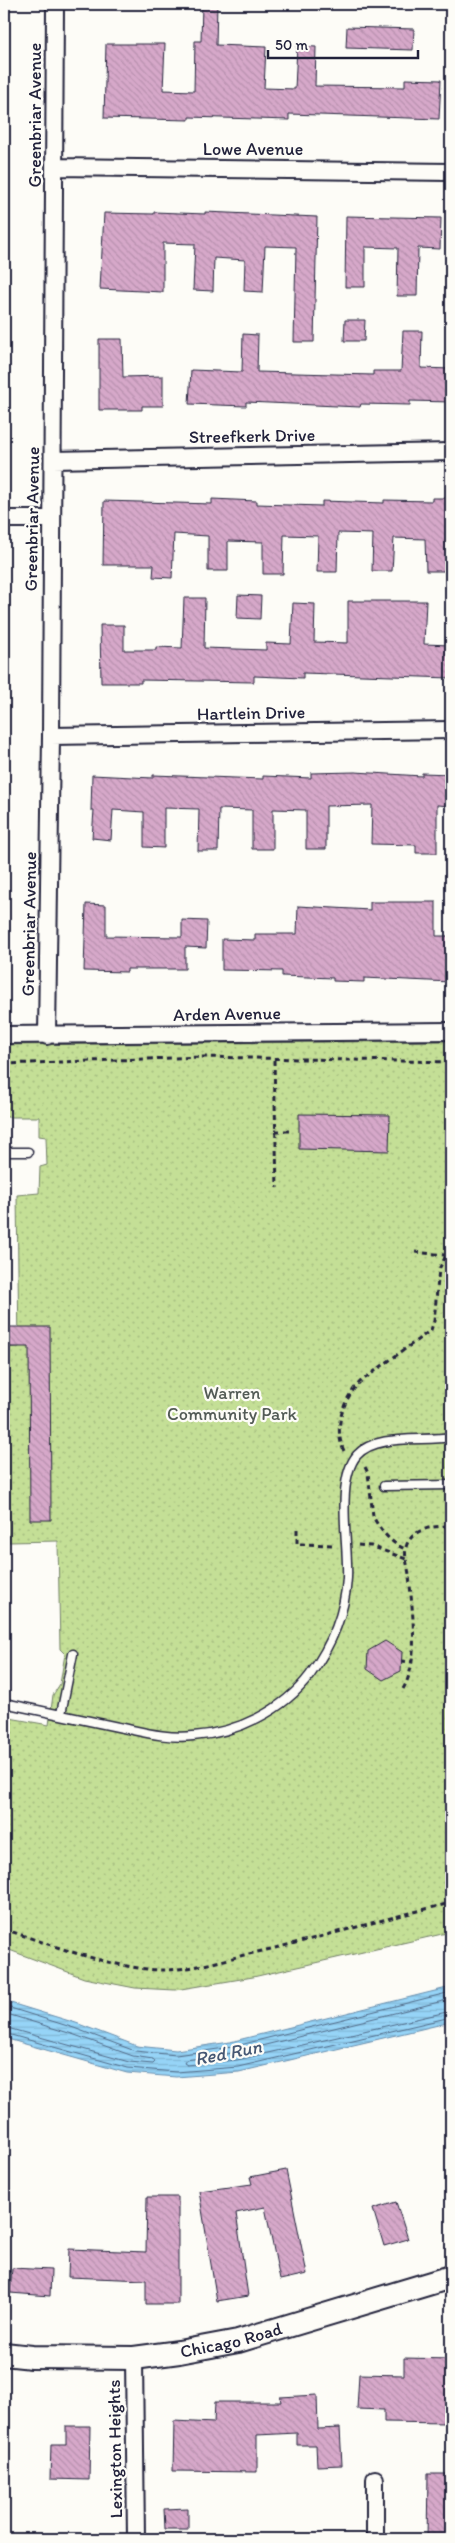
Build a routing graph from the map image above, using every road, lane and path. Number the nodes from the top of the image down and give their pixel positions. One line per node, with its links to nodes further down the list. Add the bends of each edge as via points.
1 (55, 4): 2 (street, Greenbriar Avenue)
2 (55, 167): 3 (street, Lowe Avenue); 5 (street, Greenbriar Avenue)
3 (451, 172)
4 (451, 452): 5 (street, Streefkerk Drive)
5 (53, 460): 7 (street, Greenbriar Avenue)
6 (4, 519): 7 (street)
7 (52, 519): 9 (street, Greenbriar Avenue)
8 (451, 730): 9 (street, Hartlein Drive)
9 (52, 736): 12 (street, Greenbriar Avenue)
10 (451, 1031): 12 (street, Arden Avenue)
11 (4, 1035): 12 (street, Arden Avenue)
12 (47, 1036)
13 (274, 1060): 14 (path); 15 (path, via 202,1057); 16 (path)
14 (451, 1062)
15 (4, 1064)
16 (275, 1131): 17 (path); 20 (path)
17 (292, 1131)
18 (4, 1152): 19 (lane)
19 (28, 1152)
20 (277, 1188)
21 (451, 1246): 23 (path)
22 (416, 1252): 23 (path)
23 (445, 1255): 25 (path, via 439,1269 431,1330 360,1382 345,1401 339,1434 344,1451)
24 (451, 1437): 25 (lane, via 388,1440 369,1446)
25 (355, 1459): 29 (path, via 365,1466 368,1473 372,1516 400,1547); 35 (lane, via 349,1471 346,1494 347,1578 343,1606 325,1655 304,1683 285,1701 226,1732 191,1737 156,1734)
26 (451, 1485): 27 (lane)
27 (384, 1486)
28 (451, 1526): 29 (path, via 423,1530 407,1544)
29 (406, 1549): 32 (path)
30 (73, 1654): 35 (lane)
31 (401, 1661): 32 (path)
32 (412, 1662): 33 (path, via 410,1678)
33 (403, 1689)
34 (4, 1703): 35 (lane)
35 (61, 1714)
36 (451, 1903): 37 (path, via 314,1940 167,1970 145,1969 106,1960)
37 (4, 1930)
38 (451, 2276): 40 (street, Chicago Road, via 238,2341)
39 (4, 2354): 40 (street, Chicago Road)
40 (134, 2358): 42 (street, Lexington Heights)
41 (375, 2479): 43 (street)
42 (136, 2539)
43 (375, 2539)

